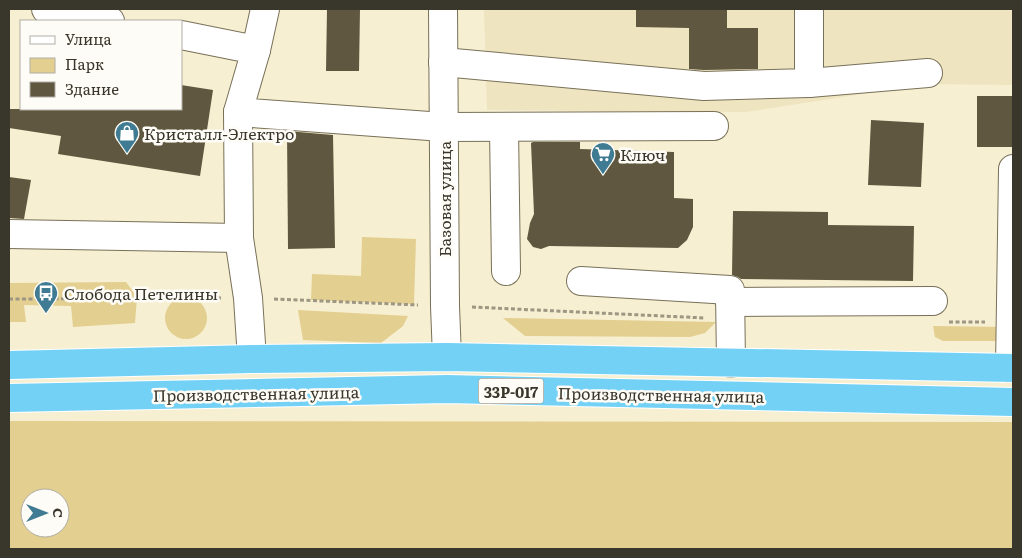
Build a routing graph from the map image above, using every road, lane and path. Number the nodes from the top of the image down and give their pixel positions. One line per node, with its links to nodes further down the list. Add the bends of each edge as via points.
1 (46, 9): 5 (street)
2 (265, 9): 7 (street)
3 (443, 9): 8 (street, Базовая улица)
4 (809, 9): 10 (street)
5 (105, 20)
6 (182, 35): 7 (street)
7 (256, 50): 11 (street)
8 (443, 62): 10 (street, via 704,86); 13 (street, Базовая улица)
9 (928, 73): 10 (street)
10 (809, 83)
11 (238, 112): 13 (street); 17 (street)
12 (714, 126): 14 (street)
13 (443, 127): 14 (street); 22 (street, Базовая улица)
14 (504, 128): 18 (street)
15 (1013, 169): 25 (street)
16 (9, 234): 17 (street)
17 (239, 238): 20 (street)
18 (506, 271)
19 (582, 282): 23 (street, via 730,290)
20 (248, 298): 21 (path); 22 (path); 27 (street)
21 (9, 300)
22 (445, 306): 23 (path); 26 (street, Базовая улица)
23 (730, 311): 24 (street); 28 (street)
24 (938, 311): 25 (path)
25 (1011, 323): 30 (street)
26 (447, 357): 27 (highway, Производственная улица / 33Р-017); 28 (highway, Производственная улица / 33Р-017); 31 (highway, Базовая улица)
27 (252, 359): 29 (highway, Производственная улица / 33Р-017)
28 (731, 363): 30 (highway, Производственная улица / 33Р-017)
29 (9, 365)
30 (1012, 368)
31 (447, 390): 32 (highway, Производственная улица / 33Р-017); 33 (highway, Производственная улица / 33Р-017)
32 (9, 398)
33 (1013, 402)

